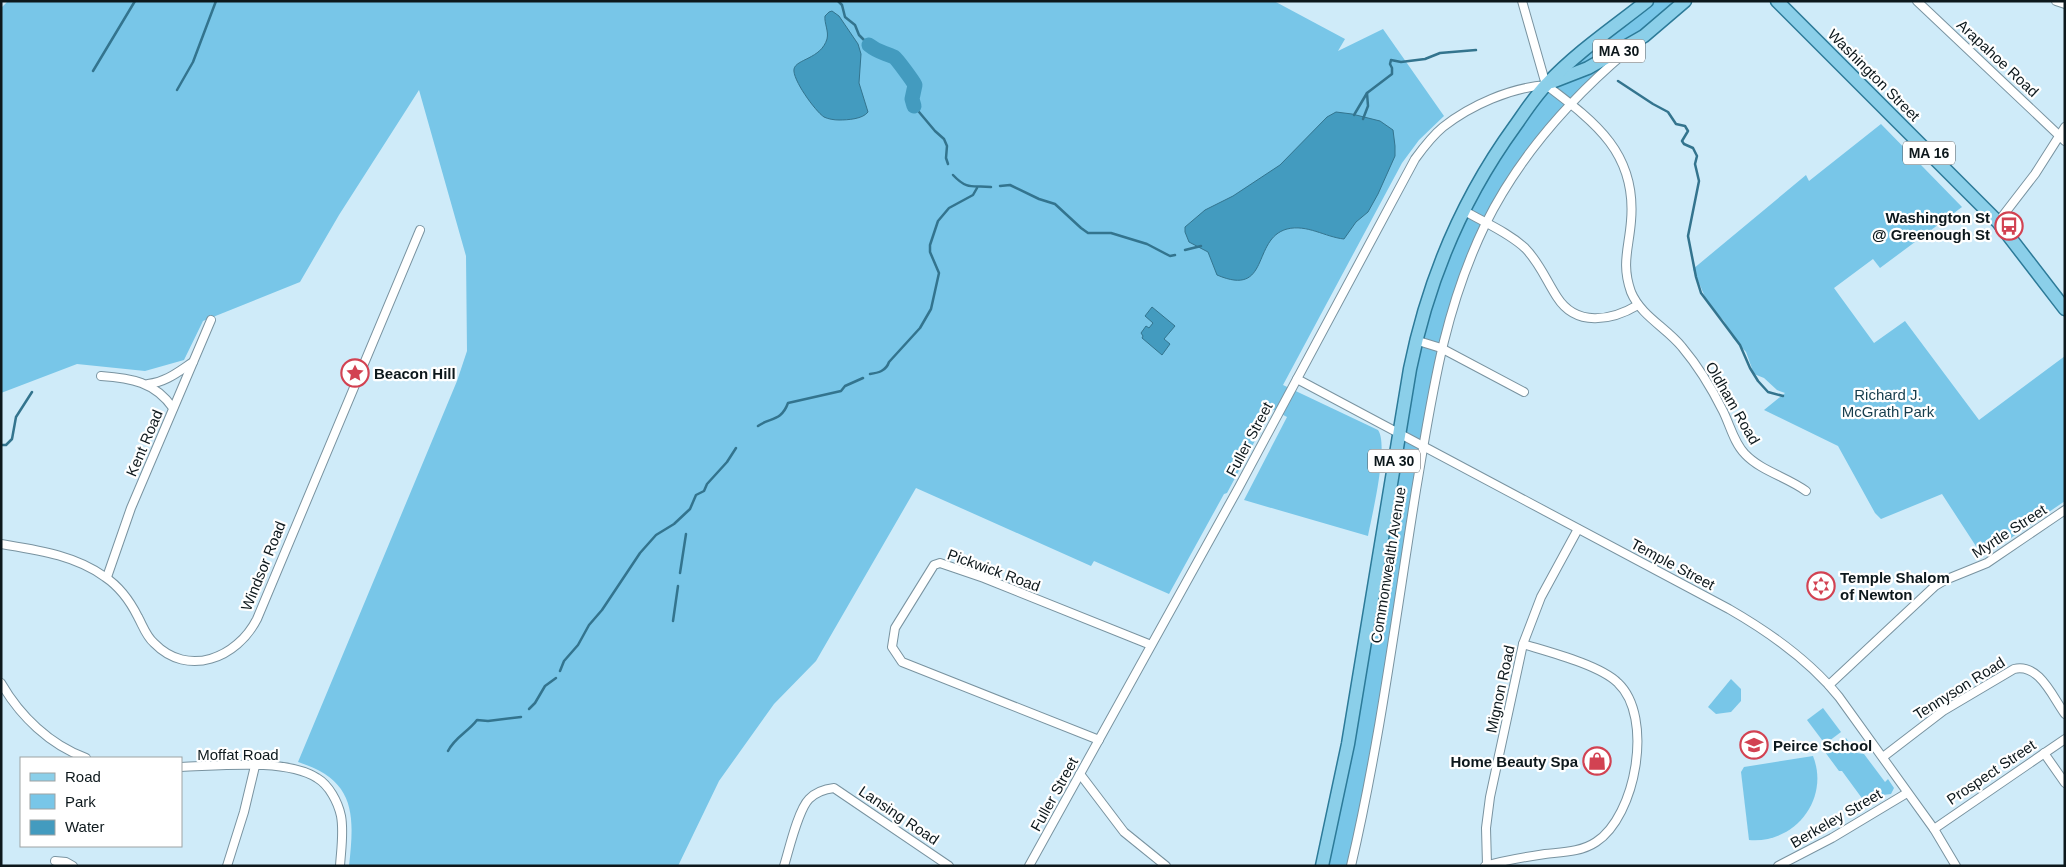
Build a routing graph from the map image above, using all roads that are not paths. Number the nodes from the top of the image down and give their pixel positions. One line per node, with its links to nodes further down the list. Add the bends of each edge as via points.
1 (1522, 1): 9 (street)
2 (1647, 1): 9 (main road, Commonwealth Avenue / MA 30, via 1576,56)
3 (1685, 1): 8 (main road, Commonwealth Avenue / MA 30)
4 (1778, 1): 14 (main road, Washington Street / MA 16)
5 (1917, 1): 12 (street, Arapahoe Road)
6 (2056, 1): 7 (street)
7 (2065, 4)
8 (1644, 36): 9 (main road, Commonwealth Avenue / MA 30, via 1588,68); 10 (street, Commonwealth Avenue)
9 (1546, 85): 10 (street, Oldham Road); 13 (main road, Commonwealth Avenue / MA 30, via 1492,159); 24 (street, Fuller Street, via 1528,87 1477,106 1442,128 1428,142 1403,177)
10 (1570, 103): 15 (street, Commonwealth Avenue, via 1531,149); 17 (street, Oldham Road, via 1600,130 1626,169 1632,203 1626,260 1631,292)
11 (2065, 126): 12 (street)
12 (2062, 138): 14 (street)
13 (1463, 210): 15 (street); 20 (main road, Commonwealth Avenue / MA 30, via 1439,264)
14 (1998, 222): 18 (main road, Washington Street / MA 16)
15 (1486, 223): 17 (street, via 1525,248 1563,306 1574,313 1599,319 1620,315); 21 (street, Commonwealth Avenue, via 1460,285)
16 (420, 230): 34 (street, Windsor Road, via 257,619 242,641 207,661 190,661 169,654 153,643 124,594)
17 (1638, 305): 30 (street, Oldham Road, via 1682,347 1716,398 1742,452 1757,465)
18 (2065, 309)
19 (211, 320): 22 (street, Kent Road)
20 (1416, 340): 21 (street); 28 (main road, Commonwealth Avenue / MA 30)
21 (1441, 348): 26 (street); 29 (street, Commonwealth Avenue)
22 (193, 362): 25 (street, via 168,379); 27 (street, Kent Road)
23 (101, 376): 25 (street)
24 (1297, 379): 28 (street, Temple Street); 36 (street, Fuller Street)
25 (146, 384): 27 (street, via 163,395)
26 (1524, 392)
27 (173, 408): 34 (street, Kent Road, via 131,508)
28 (1399, 432): 29 (street, Temple Street); 60 (main road, Commonwealth Avenue / MA 30, via 1348,744)
29 (1424, 446): 32 (street, Temple Street); 61 (street, Commonwealth Avenue, via 1384,694)
30 (1806, 491)
31 (2065, 510): 38 (street, Myrtle Street, via 1987,563 1935,586)
32 (1578, 529): 35 (street, Mignon Road, via 1541,597); 38 (street, Temple Street, via 1740,615 1789,649)
33 (1, 544): 34 (street, Windsor Road, via 74,560)
34 (107, 578)
35 (1524, 644): 52 (street, Mignon Road, via 1490,797); 52 (street, via 1598,671 1618,683 1634,711 1637,732 1635,758 1621,813 1597,841 1576,850)
36 (1151, 645): 41 (street, Fuller Street); 41 (street, Pickwick Road, via 940,563 934,565 895,628 892,647 902,662)
37 (1, 682): 43 (street, via 17,706 41,731 64,748)
38 (1829, 685): 44 (street, Temple Street)
39 (2065, 714): 44 (street, Tennyson Road, via 2037,674 2021,667 1943,711)
40 (2065, 739): 42 (street, Prospect Street)
41 (1099, 740): 47 (street, Fuller Street)
42 (2044, 753): 48 (street); 50 (street, Prospect Street)
43 (84, 757)
44 (1883, 757): 49 (street, Temple Street)
45 (255, 766): 46 (street, Moffat Road); 54 (street); 55 (street, Moffat Road, via 294,769 317,778 325,785 341,816)
46 (182, 768)
47 (1080, 774): 58 (street, Fuller Street); 59 (street, via 1124,832)
48 (2065, 784)
49 (1908, 793): 50 (street, Temple Street); 62 (street, Berkeley Street)
50 (1934, 828): 63 (street, Temple Street)
51 (55, 861): 53 (street)
52 (1486, 865)
53 (73, 866)
54 (226, 866)
55 (340, 866)
56 (784, 866): 57 (street, Lansing Road, via 803,807 818,793 834,788)
57 (949, 866)
58 (1029, 866)
59 (1166, 866)
60 (1322, 866)
61 (1351, 866)
62 (1778, 866)
63 (1956, 866)

